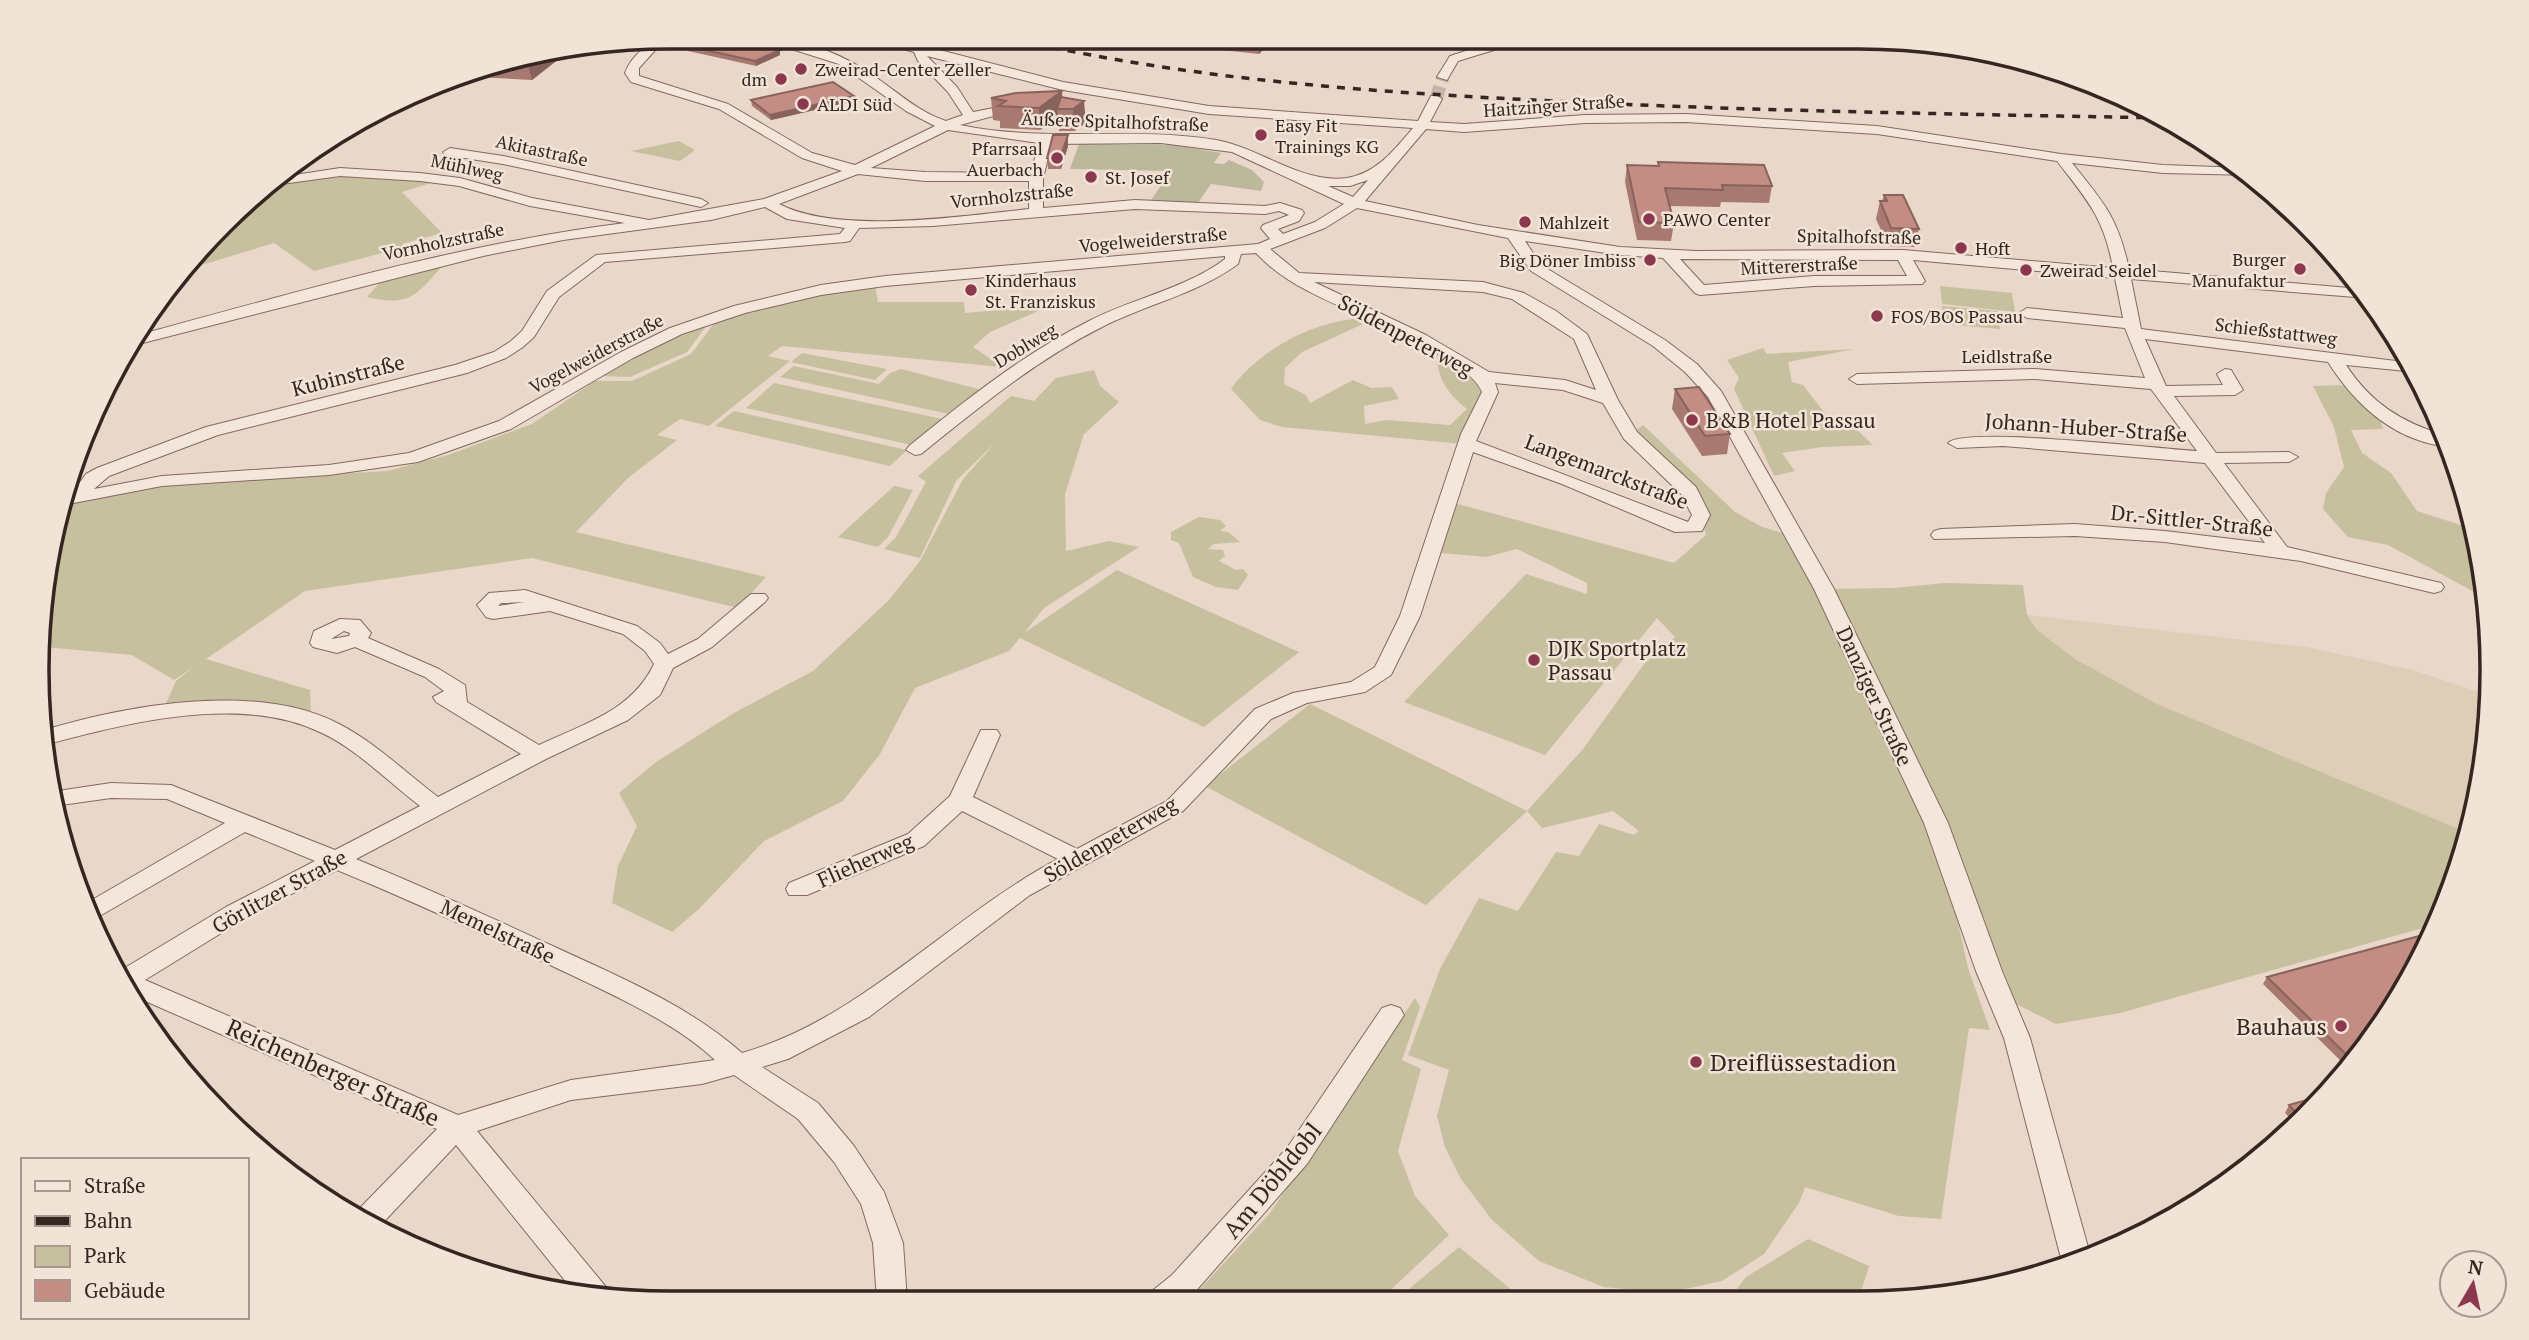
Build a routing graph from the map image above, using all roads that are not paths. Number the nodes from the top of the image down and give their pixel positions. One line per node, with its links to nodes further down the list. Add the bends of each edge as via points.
1 (651, 49): 16 (street, via 633,67 635,79 720,105 755,121 795,150)
2 (807, 49): 10 (street, Äußere Spitalhofstraße, via 855,68 906,107)
3 (920, 49): 5 (street, Haitzinger Straße)
4 (1480, 49): 6 (street, via 1453,57)
5 (924, 50): 9 (street, via 922,58 953,90); 11 (street, Haitzinger Straße, via 1140,101)
6 (1443, 78)
7 (1436, 99): 11 (street, Vogelweiderstraße)
8 (1031, 107): 9 (street, Vornholzstraße, via 1003,108)
9 (971, 118): 10 (street, Vornholzstraße)
10 (947, 126): 16 (street, Vornholzstraße); 19 (street, Äußere Spitalhofstraße, via 1047,140 1200,142 1258,156)
11 (1421, 127): 14 (street, Haitzinger Straße, via 1686,118 1877,130); 15 (street, Vogelweiderstraße)
12 (1045, 145): 18 (street)
13 (450, 152): 21 (street, Akitastraße)
14 (2061, 158): 17 (street, Haitzinger Straße); 40 (street, via 2105,216)
15 (1384, 168): 19 (street, via 1350,182); 24 (street, Vogelweiderstraße)
16 (857, 169): 18 (street); 23 (street, Vornholzstraße)
17 (2229, 171)
18 (1035, 177): 27 (street)
19 (1300, 180): 24 (street, Äußere Spitalhofstraße)
20 (287, 181): 25 (street, Mühlweg, via 340,172 419,177 460,181 538,204)
21 (625, 187): 22 (street, Akitastraße); 25 (street)
22 (701, 203)
23 (766, 203): 28 (street, Vornholzstraße, via 774,211 794,217); 29 (street, Vornholzstraße)
24 (1355, 203): 26 (street, Spitalhofstraße); 32 (street, Vogelweiderstraße, via 1320,225)
25 (589, 210): 29 (street, Mühlweg)
26 (1388, 212): 31 (street, Spitalhofstraße); 38 (street, via 1481,239)
27 (1037, 214): 28 (street, Vornholzstraße); 32 (street, Vornholzstraße, via 1144,204 1280,207 1297,213 1268,228)
28 (855, 223): 37 (street, via 845,238)
29 (654, 225): 30 (street, Vornholzstraße)
30 (612, 230): 37 (street); 44 (street, Vornholzstraße, via 536,240 415,266)
31 (1514, 236): 33 (street, Spitalhofstraße); 38 (street, Danziger Straße)
32 (1271, 244): 34 (street, Vogelweiderstraße); 39 (street, Söldenpeterweg, via 1268,258)
33 (1620, 251): 35 (street, Spitalhofstraße); 38 (street, via 1550,251 1538,258)
34 (1233, 252): 55 (street, Doblweg, via 1233,261 1220,272 1121,311 1022,369); 58 (street, Vogelweiderstraße, via 821,290 740,309 676,331 505,425 412,458 371,467 162,481)
35 (1668, 255): 36 (street, Spitalhofstraße); 36 (street, Mittererstraße, via 1700,290 1814,281 1917,281)
36 (1903, 255): 40 (street, Spitalhofstraße)
37 (601, 258): 58 (street, Kubinstraße, via 553,294 528,334 500,355 461,369 188,438 103,472 92,478)
38 (1536, 267): 84 (street, Danziger Straße, via 1659,342 1691,368 1715,395 1824,589 1936,822 2017,1038)
39 (1296, 276): 48 (street, Söldenpeterweg, via 1420,338); 51 (street, Langemarckstraße, via 1472,286 1518,296 1581,337)
40 (2125, 276): 41 (street, Spitalhofstraße); 43 (street)
41 (2353, 293)
42 (2027, 313): 43 (street, Schießstattweg)
43 (2133, 328): 45 (street, Schießstattweg); 50 (street)
44 (145, 339)
45 (2334, 358): 46 (street, Schießstattweg); 52 (street, via 2353,389 2380,416)
46 (2400, 366)
47 (2225, 374): 50 (street, Leidlstraße, via 2235,390)
48 (1485, 377): 51 (street, via 1565,385); 54 (street, Söldenpeterweg, via 1490,392)
49 (1857, 379): 50 (street, Leidlstraße, via 2035,374)
50 (2159, 388): 57 (street)
51 (1609, 400): 54 (street, Langemarckstraße, via 1630,435 1689,491 1701,515 1695,527 1682,528 1556,475)
52 (2435, 438)
53 (1957, 443): 57 (street, Johann-Huber-Straße, via 2003,441)
54 (1467, 444): 74 (street, Söldenpeterweg, via 1410,616 1384,671 1357,687 1301,698 1263,714 1175,806)
55 (915, 450)
56 (2290, 457): 57 (street, Johann-Huber-Straße)
57 (2212, 458): 61 (street)
58 (81, 494): 59 (street, Vogelweiderstraße)
59 (74, 496)
60 (1941, 535): 61 (street, Dr.-Sittler-Straße, via 2074,530)
61 (2281, 552): 62 (street, Dr.-Sittler-Straße)
62 (2434, 587)
63 (758, 598): 66 (street, via 705,643)
64 (549, 605): 66 (street, via 630,630 653,648)
65 (356, 639): 69 (street, via 414,668 414,680)
66 (664, 664): 69 (street, Görlitzer Straße, via 652,690 620,715)
67 (52, 735): 72 (street, via 142,714 209,709 274,712 330,728)
68 (989, 735): 71 (street, Flieherweg)
69 (538, 754): 72 (street, Görlitzer Straße)
70 (62, 797): 73 (street, Memelstraße, via 131,788 171,792)
71 (960, 800): 74 (street); 76 (street, Flieherweg, via 916,840)
72 (437, 807): 75 (street, Görlitzer Straße)
73 (246, 821): 75 (street, Memelstraße); 77 (street)
74 (1076, 858): 81 (street, Söldenpeterweg, via 1021,889 860,1010 779,1052)
75 (335, 859): 78 (street, Görlitzer Straße, via 234,913); 81 (street, Memelstraße, via 604,980 706,1036)
76 (799, 889)
77 (96, 908)
78 (130, 977)
79 (136, 986): 82 (street, Reichenberger Straße)
80 (1391, 1015): 87 (street, Am Döbldobl, via 1297,1156)
81 (737, 1064): 82 (street, Söldenpeterweg, via 702,1074 571,1090); 86 (street, via 808,1111 844,1154 874,1200 888,1243)
82 (457, 1126): 83 (street); 85 (street, Reichenberger Straße)
83 (372, 1215)
84 (2074, 1252)
85 (587, 1286)
86 (891, 1291)
87 (1174, 1291)

